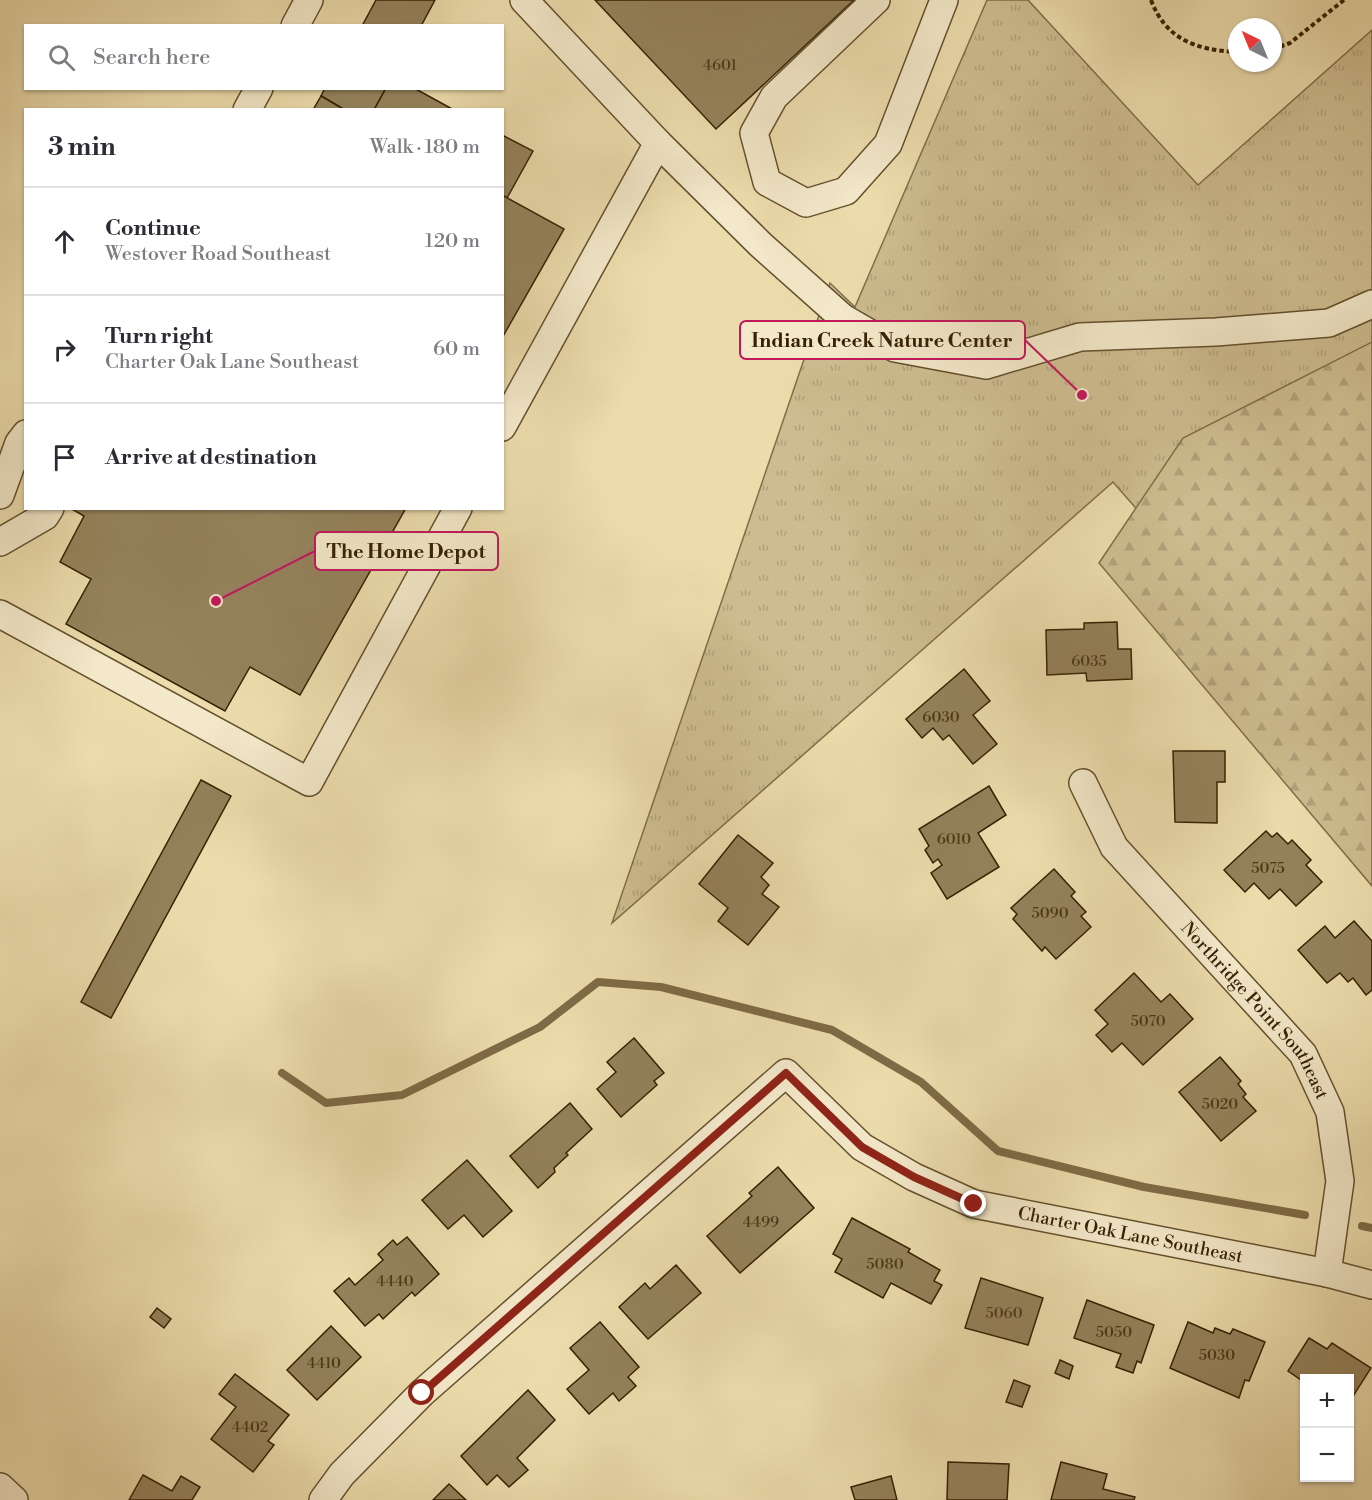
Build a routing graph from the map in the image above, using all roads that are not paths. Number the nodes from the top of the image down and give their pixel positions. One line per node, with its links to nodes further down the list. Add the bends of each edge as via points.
1 (309, 0): 5 (street)
2 (524, 0): 8 (street)
3 (876, 0): 4 (street, via 774,97 754,133 767,182 806,203 846,191 888,144)
4 (944, 0)
5 (296, 24)
6 (258, 90): 7 (street)
7 (248, 108)
8 (658, 143): 9 (street, via 761,245 843,318 895,348 986,365 1080,337 1329,323); 10 (street)
9 (1372, 304)
10 (504, 423)
11 (24, 437): 12 (street)
12 (0, 495)
13 (49, 510): 15 (street)
14 (457, 510): 16 (street, via 309,783)
15 (0, 542)
16 (0, 614)
17 (1083, 783): 18 (street, Northridge Point Southeast, via 1114,848 1303,1054 1330,1112 1341,1181)
18 (1327, 1272): 19 (street, Charter Oak Lane Southeast); 22 (street, Charter Oak Lane Southeast, via 974,1204 914,1177 862,1147 786,1073 422,1393 342,1474)
19 (1372, 1285)
20 (0, 1487): 21 (street)
21 (14, 1500)
22 (323, 1500)

